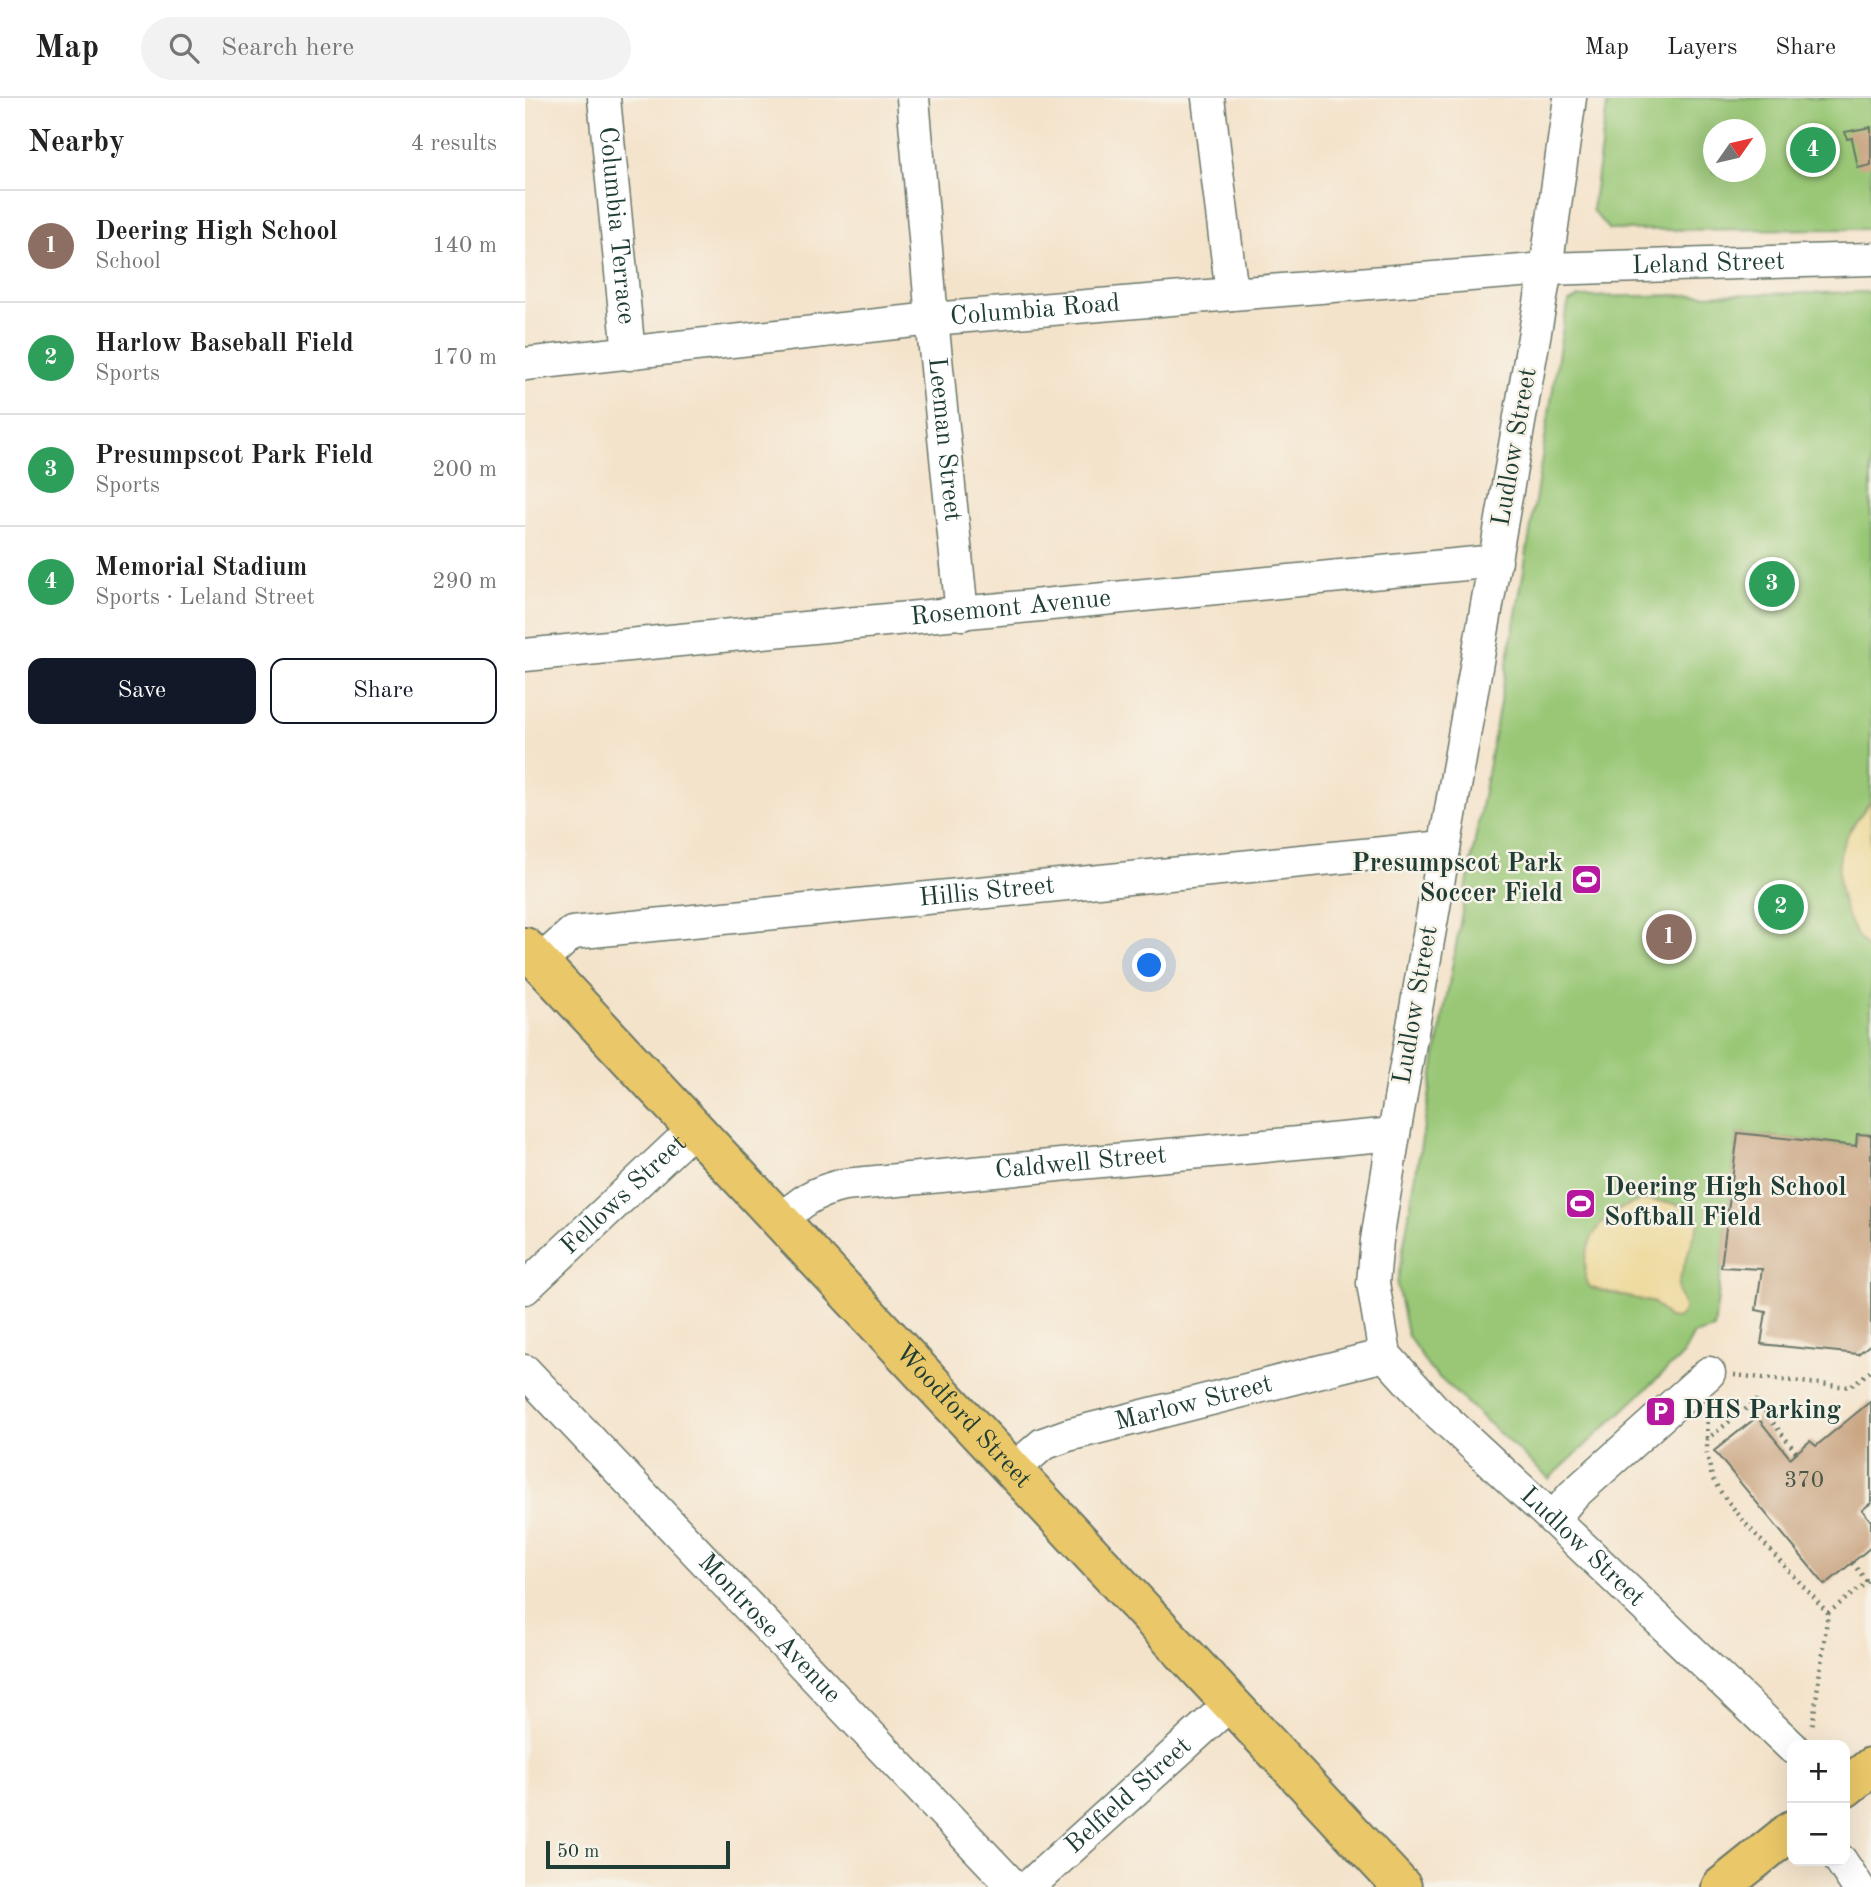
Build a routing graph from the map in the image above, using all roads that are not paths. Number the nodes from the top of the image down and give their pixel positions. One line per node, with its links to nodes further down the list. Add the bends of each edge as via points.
1 (604, 98): 9 (street, Columbia Terrace)
2 (913, 98): 8 (street, Leeman Street)
3 (1208, 98): 7 (street)
4 (1570, 98): 6 (street, Ludlow Street)
5 (1871, 259): 6 (street, Leland Street)
6 (1546, 270): 7 (street, Columbia Road); 11 (street, Ludlow Street)
7 (1232, 294): 8 (street, Columbia Road)
8 (932, 319): 9 (street, Columbia Road); 12 (street, Leeman Street)
9 (629, 354): 10 (street, Columbia Road)
10 (525, 364)
11 (1496, 561): 12 (street, Rosemont Avenue); 14 (street, Ludlow Street)
12 (962, 614): 13 (street, Rosemont Avenue)
13 (525, 655)
14 (1444, 847): 15 (street, Hillis Street, via 572,933); 17 (street, Ludlow Street)
15 (532, 954): 16 (main road, Woodford Street)
16 (694, 1129): 18 (main road, Woodford Street); 19 (street, Fellows Street)
17 (1394, 1134): 18 (street, Caldwell Street, via 844,1185 799,1203); 20 (street, Ludlow Street, via 1373,1283)
18 (780, 1222): 23 (main road, Woodford Street)
19 (525, 1288)
20 (1385, 1355): 23 (street, Marlow Street, via 1068,1434 1043,1444); 24 (street, Ludlow Street, via 1433,1408)
21 (525, 1371): 31 (street, Montrose Avenue)
22 (1709, 1373): 24 (street)
23 (1013, 1470): 25 (main road, Woodford Street)
24 (1553, 1518): 26 (street, Ludlow Street)
25 (1231, 1703): 32 (street, Belfield Street); 33 (main road, Woodford Street)
26 (1802, 1738)
27 (1871, 1767): 28 (main road)
28 (1850, 1784)
29 (1787, 1834): 34 (main road)
30 (1845, 1866): 35 (street)
31 (1014, 1887)
32 (1028, 1887)
33 (1402, 1887)
34 (1721, 1887)
35 (1858, 1887)

